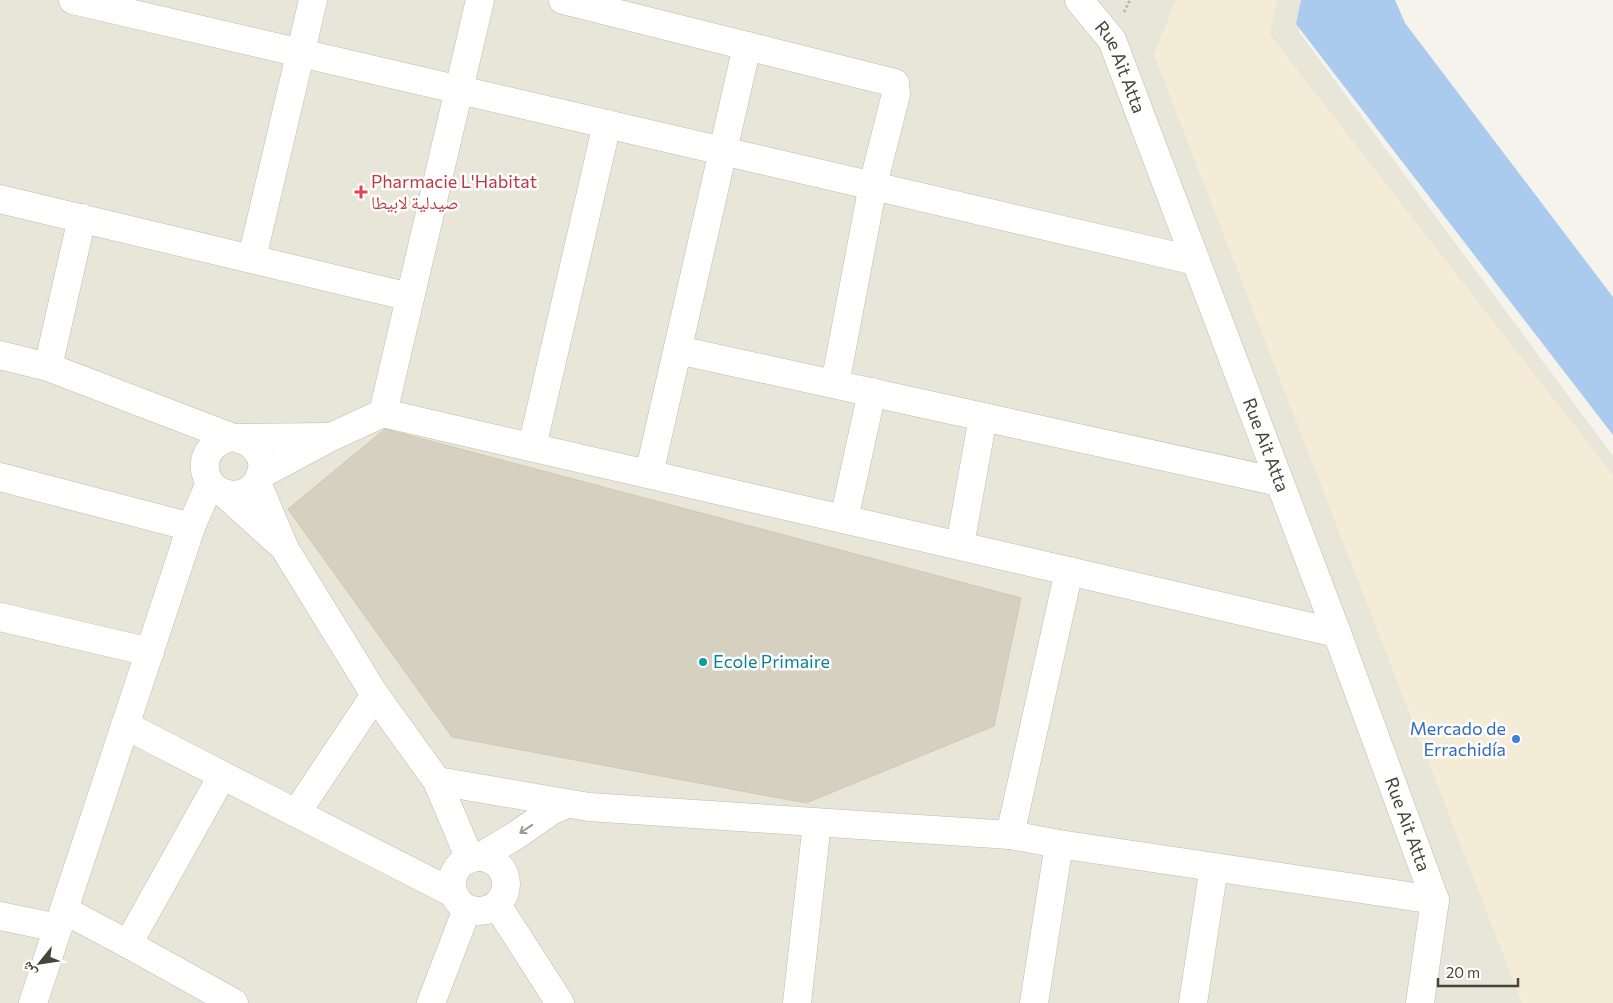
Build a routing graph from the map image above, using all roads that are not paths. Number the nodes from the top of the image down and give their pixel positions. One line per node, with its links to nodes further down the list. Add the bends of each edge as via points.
1 (73, 0): 6 (street)
2 (313, 0): 8 (street)
3 (480, 0): 9 (street)
4 (563, 0): 7 (street)
5 (1079, 0): 16 (street, Rue Ait Atta, via 1112,40)
6 (138, 7): 8 (street)
7 (747, 46): 11 (street); 12 (street, via 895,83 896,94)
8 (301, 53): 9 (street); 15 (street)
9 (459, 89): 10 (street); 17 (street)
10 (607, 124): 11 (street); 28 (street)
11 (723, 151): 12 (street); 18 (street)
12 (873, 186): 16 (street); 21 (street)
13 (0, 199): 14 (street)
14 (82, 218): 15 (street); 20 (street)
15 (252, 258): 17 (street)
16 (1196, 261): 33 (street, Rue Ait Atta)
17 (410, 297): 23 (street)
18 (678, 350): 21 (street); 29 (street)
19 (0, 355): 20 (street)
20 (48, 367): 24 (street)
21 (834, 384): 22 (street)
22 (872, 392): 25 (street); 34 (street)
23 (383, 413): 26 (street); 28 (street)
24 (169, 414): 27 (street); 32 (street)
25 (983, 417): 33 (street); 36 (street)
26 (331, 437): 27 (street); 31 (street)
27 (236, 438): 31 (street, via 256,449 262,466); 32 (street, via 221,440 207,454)
28 (532, 447): 29 (street)
29 (649, 474): 34 (street)
30 (0, 477): 35 (street)
31 (259, 479): 32 (street, via 251,489 234,495); 37 (street)
32 (213, 480): 35 (street); 37 (street)
33 (1279, 482): 40 (street, Rue Ait Atta)
34 (844, 519): 36 (street)
35 (191, 527): 41 (street)
36 (960, 546): 38 (street)
37 (285, 549): 42 (street)
38 (1069, 571): 40 (street); 49 (street)
39 (0, 617): 41 (street)
40 (1337, 632): 53 (street, Rue Ait Atta)
41 (150, 652): 43 (street)
42 (375, 695): 45 (street); 47 (street)
43 (126, 725): 44 (street); 57 (street)
44 (222, 776): 47 (street); 58 (street)
45 (437, 781): 46 (street); 51 (street)
46 (567, 804): 48 (street); 51 (street, one-way to 51)
47 (297, 812): 54 (street)
48 (817, 823): 49 (street); 63 (street)
49 (1010, 835): 50 (street)
50 (1059, 844): 52 (street); 64 (street)
51 (475, 858): 54 (street, via 461,864 454,872 452,883); 55 (street, via 496,863 506,878 504,897)
52 (1214, 867): 53 (street); 65 (street)
53 (1435, 900): 66 (street)
54 (460, 901): 55 (street, via 477,912); 61 (street)
55 (497, 906): 62 (street)
56 (0, 916): 57 (street)
57 (61, 919): 58 (street); 59 (street)
58 (128, 944): 60 (street)
59 (33, 1003)
60 (234, 1003)
61 (431, 1003)
62 (560, 1003)
63 (796, 1003)
64 (1034, 1003)
65 (1193, 1003)
66 (1420, 1003)

